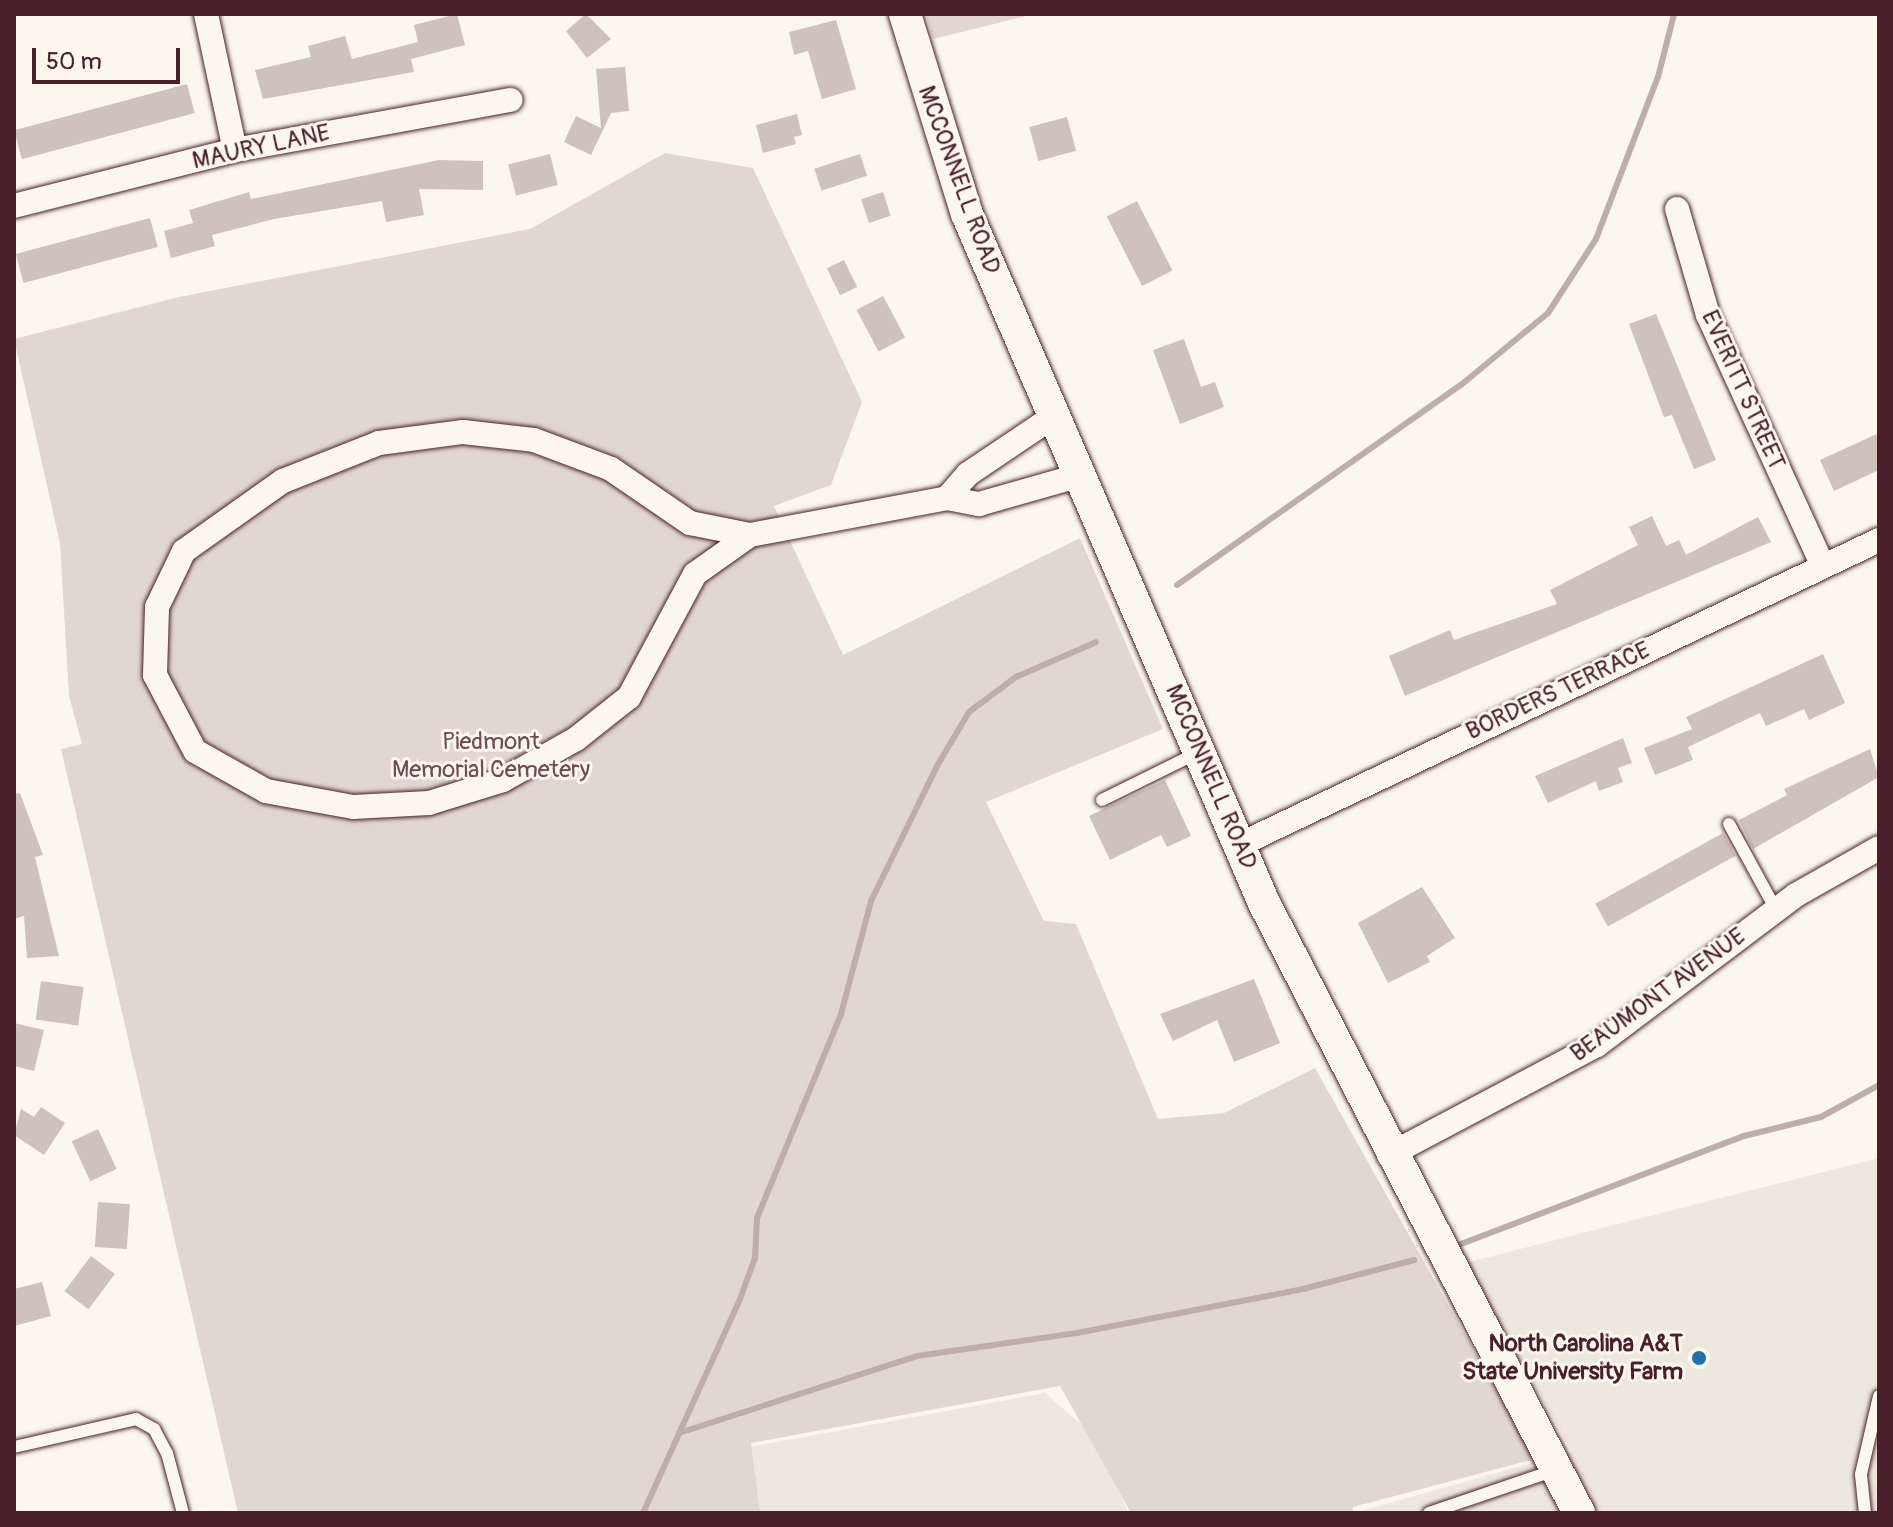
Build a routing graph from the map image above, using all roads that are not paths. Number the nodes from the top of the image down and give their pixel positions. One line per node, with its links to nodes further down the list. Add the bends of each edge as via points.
1 (206, 14): 4 (street)
2 (905, 14): 7 (street, MCCONNELL ROAD, via 964,204)
3 (510, 100): 4 (street, MAURY LANE)
4 (235, 150): 5 (street, MAURY LANE)
5 (14, 206)
6 (1677, 209): 12 (street, EVERITT STREET, via 1708,315)
7 (1054, 416): 8 (street, MCCONNELL ROAD); 9 (street, via 968,474)
8 (1081, 475): 9 (street, via 979,504); 13 (street, MCCONNELL ROAD)
9 (947, 498): 10 (street)
10 (750, 535): 10 (street, via 690,523 611,469 534,440 463,432 379,443 283,481 184,551 157,607 155,675 195,751 266,791 353,807 429,803 503,780 576,739 629,697 695,574)
11 (1879, 540): 12 (street, BORDERS TERRACE)
12 (1823, 566): 16 (street, BORDERS TERRACE)
13 (1199, 752): 14 (lane); 16 (street, MCCONNELL ROAD)
14 (1102, 800)
15 (1729, 824): 18 (lane)
16 (1239, 845): 19 (street, MCCONNELL ROAD)
17 (1879, 848): 18 (street, BEAUMONT AVENUE)
18 (1776, 910): 19 (street, BEAUMONT AVENUE, via 1597,1045)
19 (1389, 1155): 22 (street, MCCONNELL ROAD)
20 (1879, 1396): 26 (lane, via 1861,1474)
21 (14, 1447): 23 (lane, via 136,1419 154,1429 167,1453)
22 (1558, 1469): 24 (lane); 25 (street, MCCONNELL ROAD)
23 (183, 1513)
24 (1429, 1513)
25 (1579, 1513)
26 (1865, 1513)

